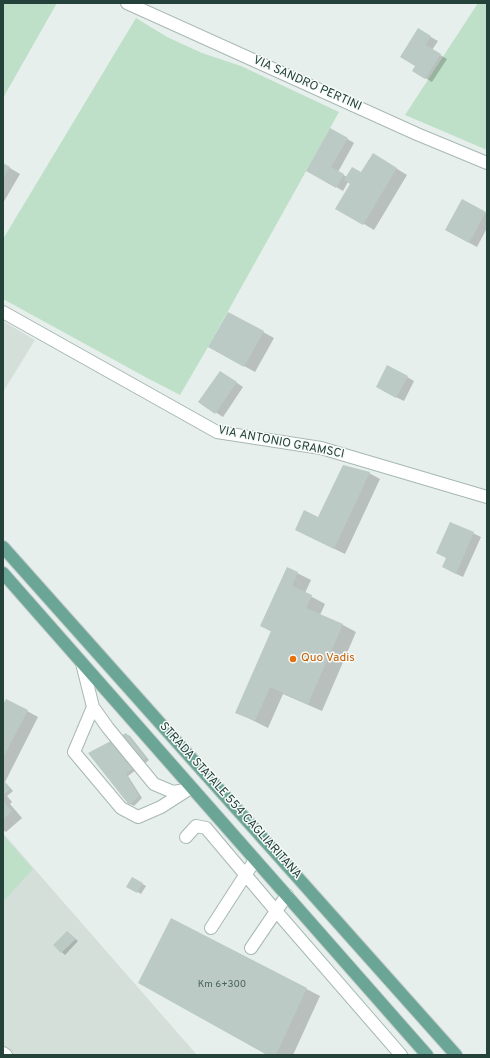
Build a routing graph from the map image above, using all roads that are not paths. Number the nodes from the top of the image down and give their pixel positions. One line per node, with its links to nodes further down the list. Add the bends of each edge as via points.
1 (127, 3): 2 (street, VIA SANDRO PERTINI)
2 (487, 163)
3 (3, 312): 4 (street, VIA ANTONIO GRAMSCI, via 217,432 321,448)
4 (487, 496)
5 (3, 547): 21 (main road, STRADA STATALE 554 CAGLIARITANA)
6 (3, 573): 7 (main road, STRADA STATALE 554 CAGLIARITANA)
7 (82, 664): 8 (street); 9 (main road, STRADA STATALE 554 CAGLIARITANA)
8 (93, 707): 9 (street, via 154,784 174,792); 9 (street, via 74,752 121,808 138,817)
9 (191, 790): 11 (main road, STRADA STATALE 554 CAGLIARITANA)
10 (186, 837): 12 (street, via 196,826 206,828)
11 (255, 860): 12 (street); 13 (main road, STRADA STATALE 554 CAGLIARITANA)
12 (246, 875): 14 (street); 15 (street)
13 (287, 895): 14 (street); 20 (main road, STRADA STATALE 554 CAGLIARITANA)
14 (276, 911): 16 (street); 19 (street)
15 (211, 928)
16 (251, 948)
17 (3, 1053): 18 (street)
18 (6, 1055)
19 (401, 1055)
20 (427, 1055)
21 (456, 1055)

